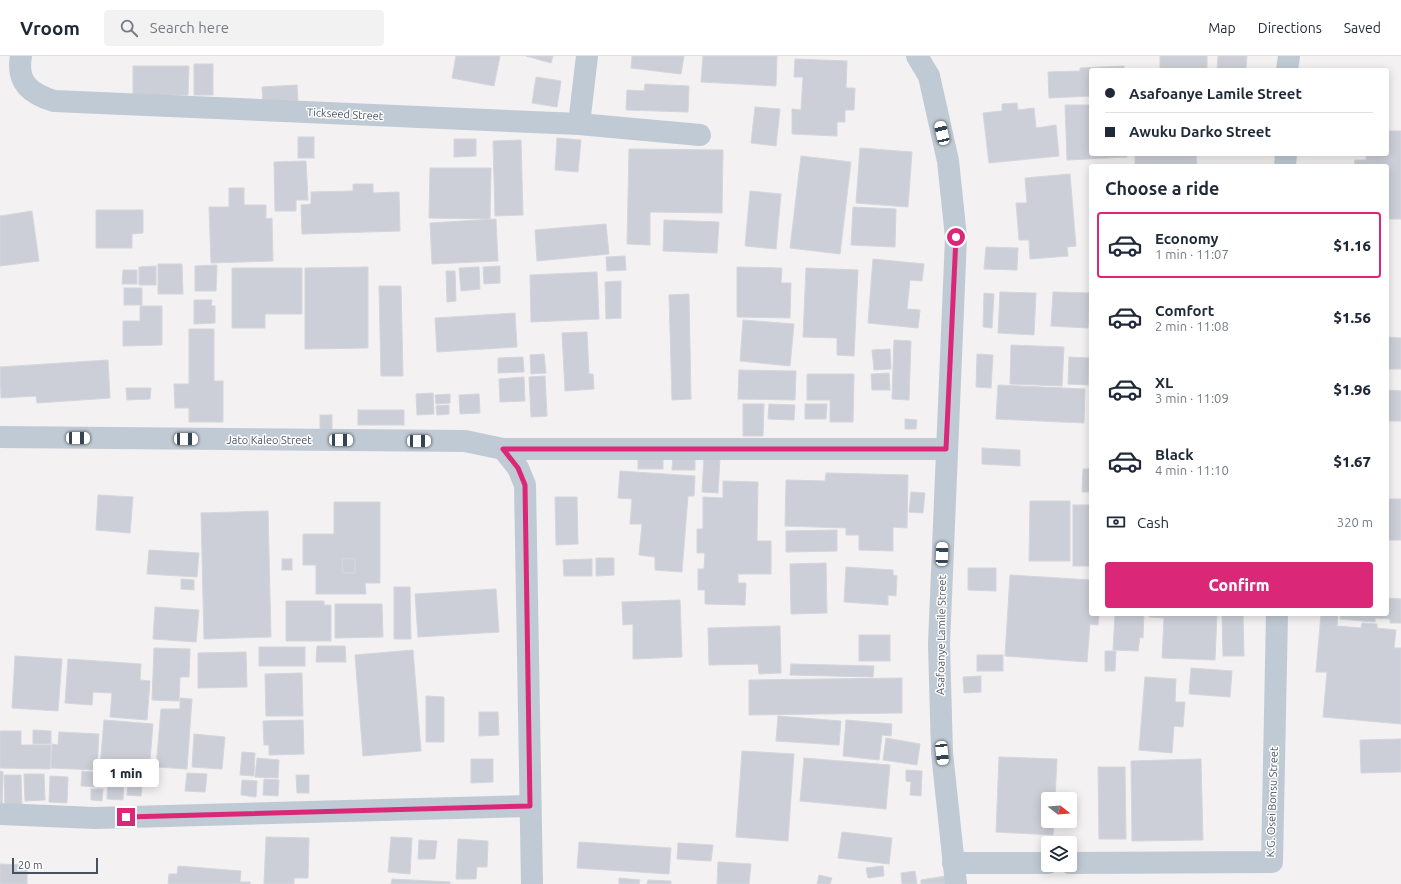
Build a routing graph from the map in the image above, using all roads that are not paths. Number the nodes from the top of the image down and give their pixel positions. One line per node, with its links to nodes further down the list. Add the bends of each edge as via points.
1 (21, 56): 6 (street, Tickseed Street, via 20,75 27,87 38,96 54,101)
2 (588, 56): 6 (street)
3 (917, 56): 10 (street, Asafoanye Lamile Street, via 929,76 948,161 956,237)
4 (1288, 56): 5 (street)
5 (1287, 68)
6 (578, 124): 7 (street, Tickseed Street)
7 (700, 135)
8 (0, 437): 9 (street, Jato Kaleo Street, via 465,441)
9 (503, 449): 10 (street, Jato Kaleo Street); 12 (street, via 518,468 525,485)
10 (946, 449): 16 (street, Asafoanye Lamile Street, via 939,644 942,753)
11 (1277, 616): 14 (street, K.G. Osei Bonsu Street, via 1272,862)
12 (530, 806): 13 (street, via 95,818); 17 (street)
13 (0, 814)
14 (1077, 863)
15 (1041, 864): 16 (street)
16 (955, 874)
17 (532, 884)

